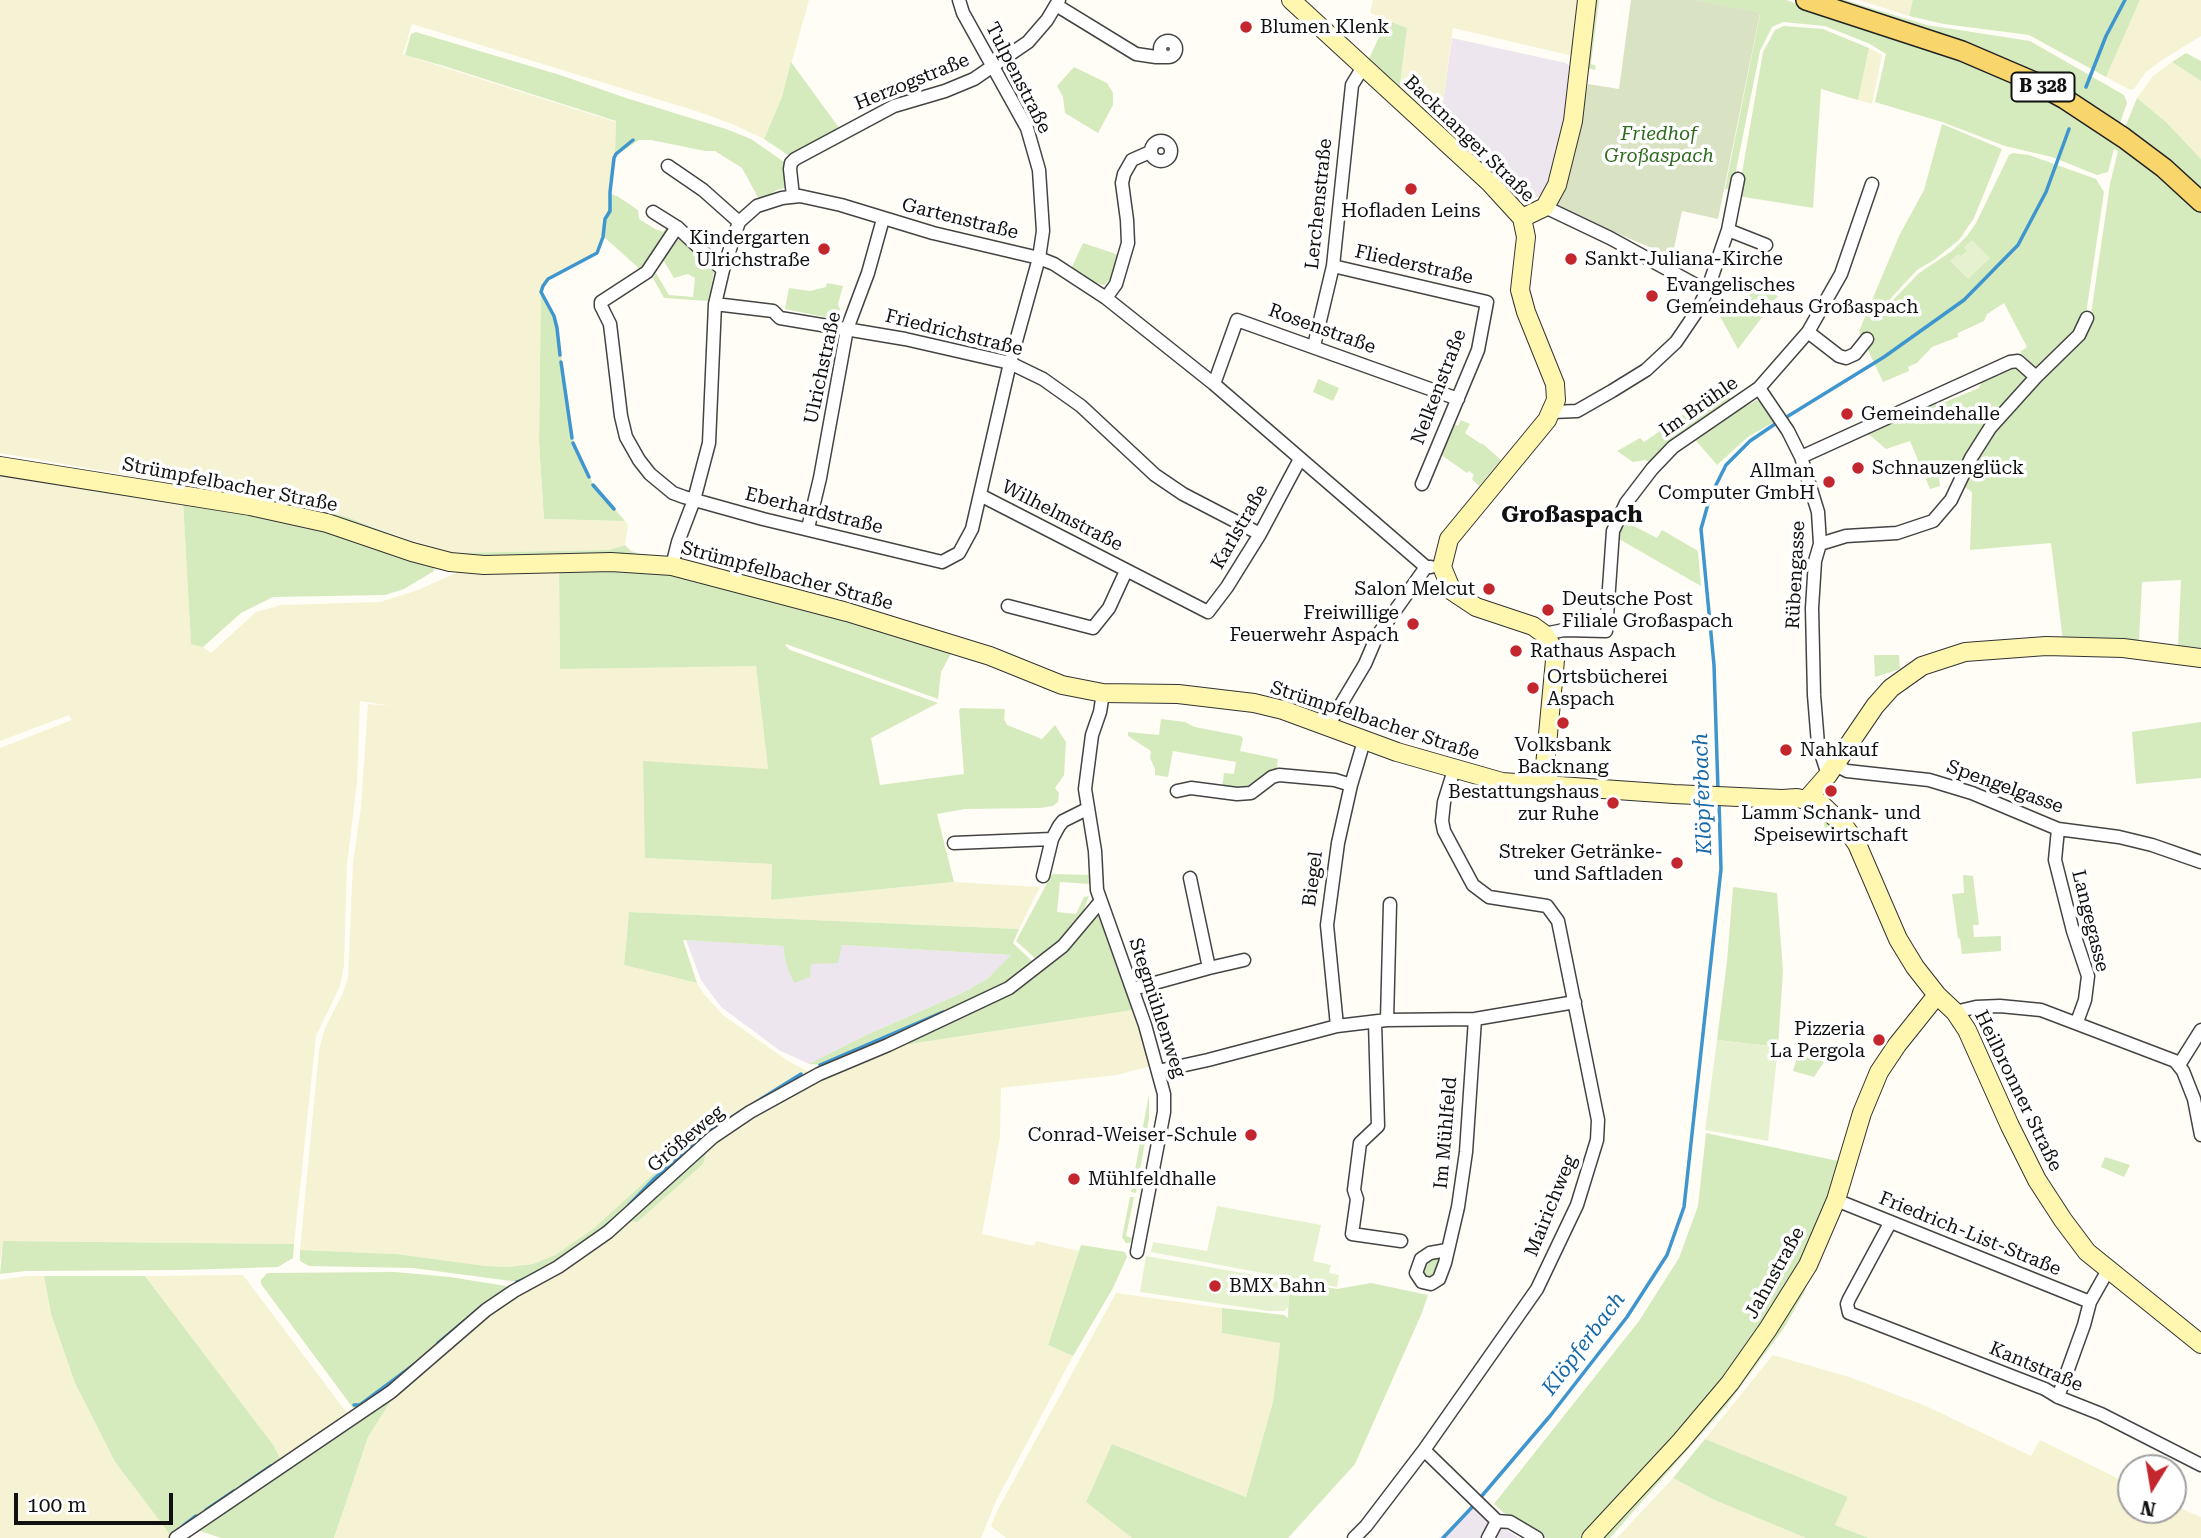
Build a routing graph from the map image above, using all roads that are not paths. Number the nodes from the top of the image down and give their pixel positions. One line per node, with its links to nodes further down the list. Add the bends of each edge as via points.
1 (959, 0): 7 (street, Tulpenstraße)
2 (1291, 0): 8 (street, Backnanger Straße)
3 (1587, 0): 15 (street, via 1573,121 1556,186)
4 (1806, 0): 14 (main road, B 328, via 1962,51 2032,81 2124,138)
5 (1058, 2): 6 (street, via 1136,54); 7 (street, Herzogstraße, via 1028,42)
6 (1166, 57)
7 (994, 67): 13 (street, Herzogstraße, via 945,91 894,106 795,159 790,169); 23 (street, Tulpenstraße, via 1027,128 1039,170 1043,230)
8 (1363, 67): 17 (street, Backnanger Straße); 24 (street, Lerchenstraße, via 1352,85)
9 (1150, 152): 27 (street, via 1132,160 1124,173 1128,243 1116,284)
10 (668, 166): 19 (street)
11 (1738, 179): 21 (street)
12 (1872, 184): 32 (street, via 1841,274)
13 (793, 196): 18 (street, Gartenstraße); 19 (street, Gartenstraße, via 757,206)
14 (2201, 202)
15 (1545, 207): 17 (street); 26 (street)
16 (653, 212): 20 (street)
17 (1522, 218): 40 (street, Backnanger Straße, via 1526,237 1521,290 1555,384)
18 (883, 219): 23 (street, Gartenstraße); 31 (street, Ulrichstraße)
19 (739, 222): 25 (street)
20 (677, 227): 25 (street); 46 (street, Eberhardstraße, via 647,272 603,299 601,306 610,324 621,416 631,449 661,484)
21 (1728, 230): 22 (street); 26 (street)
22 (1766, 245)
23 (1039, 258): 27 (street, Gartenstraße); 35 (street, Eberhardstraße)
24 (1333, 266): 28 (street, Fliederstraße); 34 (street, Lerchenstraße)
25 (723, 270): 29 (street)
26 (1707, 292): 40 (street, via 1676,342 1646,370 1577,411)
27 (1106, 298): 37 (street, Gartenstraße)
28 (1487, 302): 39 (street, Nelkenstraße, via 1478,350)
29 (715, 304): 31 (street, Friedrichstraße, via 773,311 780,318); 46 (street, via 709,443)
30 (2087, 318): 36 (street, via 2079,335)
31 (847, 329): 35 (street, Friedrichstraße); 47 (street, Ulrichstraße)
32 (1808, 332): 33 (street, via 1842,358 1855,354); 38 (street)
33 (1867, 339)
34 (1314, 346): 37 (street, Rosenstraße, via 1237,320); 39 (street, Rosenstraße)
35 (1010, 363): 45 (street, Eberhardstraße); 48 (street, Friedrichstraße, via 1081,406 1155,475)
36 (2036, 377): 41 (street, via 2018,361 2010,362); 49 (street, via 1990,428 1951,500 1933,521 1897,533 1846,536)
37 (1214, 384): 42 (street, Gartenstraße)
38 (1759, 388): 41 (street, Rübengasse); 55 (street, Im Brühle, via 1673,447 1626,503 1613,531 1606,631)
39 (1458, 399): 44 (street, Nelkenstraße)
40 (1552, 412): 51 (street, via 1449,539)
41 (1801, 457): 49 (street, Rübengasse, via 1818,512)
42 (1300, 459): 48 (street, Karlstraße); 51 (street, Gartenstraße)
43 (0, 466): 50 (street, Strümpfelbacher Straße, via 327,523 450,562)
44 (1422, 484)
45 (980, 495): 47 (street, Eberhardstraße, via 972,529 959,553 942,562); 52 (street, Wilhelmstraße)
46 (694, 500): 47 (street, Eberhardstraße); 50 (street)
47 (808, 528)
48 (1260, 534): 54 (street, Karlstraße)
49 (1820, 544): 61 (street, Rübengasse, via 1812,608 1814,695 1818,744)
50 (672, 566): 57 (street, Strümpfelbacher Straße, via 847,612 990,656 1062,685)
51 (1434, 567): 55 (street, via 1452,591 1476,607 1520,620); 58 (street, via 1377,636)
52 (1126, 571): 53 (street, Wilhelmstraße, via 1109,608 1093,628); 54 (street, Wilhelmstraße)
53 (1008, 606)
54 (1208, 612)
55 (1544, 634): 63 (street, via 1555,660 1545,766)
56 (2201, 658): 61 (street, via 2123,648 2046,646 1950,656 1922,666 1891,688)
57 (1103, 693): 58 (street, Strümpfelbacher Straße, via 1212,697 1283,710); 66 (street, via 1086,770)
58 (1328, 726): 59 (street, Strümpfelbacher Straße)
59 (1364, 741): 60 (street, Strümpfelbacher Straße); 62 (street, Biegel)
60 (1454, 770): 63 (street, Strümpfelbacher Straße, via 1502,782); 79 (street, Mairichweg, via 1444,802 1444,831 1473,885 1489,897 1547,906 1558,921)
61 (1831, 770): 65 (street); 67 (street, Spengelgasse, via 1939,783)
62 (1350, 785): 64 (street, via 1279,775 1251,793); 84 (street, Biegel, via 1327,925)
63 (1550, 785): 65 (street, Strümpfelbacher Straße)
64 (1177, 791)
65 (1807, 799): 78 (street, Heilbronner Straße, via 1832,813 1857,844 1898,939)
66 (1087, 809): 68 (street, via 1063,821); 73 (street)
67 (2058, 829): 70 (street, Spengelgasse, via 2119,837); 83 (street, Langegasse, via 2055,860 2088,976)
68 (1052, 839): 69 (street); 71 (street)
69 (954, 843)
70 (2201, 862)
71 (1043, 876)
72 (1190, 878): 76 (street)
73 (1100, 902): 77 (street, Stegmühlenweg); 102 (street, Größeweg, via 1063,946 1009,988 819,1074 713,1137 608,1232 486,1310 391,1392)
74 (1390, 904): 82 (street)
75 (1244, 960): 76 (street)
76 (1209, 968): 77 (street)
77 (1133, 989): 87 (street, Stegmühlenweg)
78 (1937, 995): 80 (street, Heilbronner Straße); 90 (street, Jahnstraße, via 1879,1072)
79 (1575, 1002): 81 (street); 99 (street, Mairichweg, via 1598,1120 1597,1140 1577,1205 1537,1289)
80 (1955, 1012): 83 (street, via 2019,1006); 95 (street, Heilbronner Straße, via 2037,1180 2087,1252)
81 (1475, 1019): 82 (street); 93 (street, Im Mühlfeld, via 1466,1152)
82 (1381, 1021): 84 (street); 92 (street, via 1378,1126 1360,1143 1352,1234)
83 (2077, 1022): 86 (street)
84 (1337, 1026): 87 (street)
85 (2201, 1030): 86 (street)
86 (2179, 1065): 88 (street)
87 (1158, 1071): 94 (street, Stegmühlenweg, via 1164,1112)
88 (2197, 1100): 89 (street)
89 (2201, 1135)
90 (1836, 1200): 91 (street, Friedrich-List-Straße); 106 (street, Jahnstraße, via 1808,1265 1730,1383)
91 (1889, 1223): 96 (street, Friedrich-List-Straße); 98 (street, Kantstraße, via 1847,1310 2045,1388)
92 (1401, 1241)
93 (1447, 1250)
94 (1137, 1252)
95 (2108, 1270): 96 (street); 97 (street, Heilbronner Straße)
96 (2090, 1302): 98 (street)
97 (2201, 1344)
98 (2058, 1398): 100 (street, Kantstraße, via 2101,1414)
99 (1424, 1450): 101 (street); 103 (street, Mairichweg)
100 (2201, 1465)
101 (1497, 1521): 104 (street); 105 (street, via 1510,1522)
102 (176, 1538)
103 (1354, 1538)
104 (1488, 1538)
105 (1537, 1538)
106 (1591, 1538)

